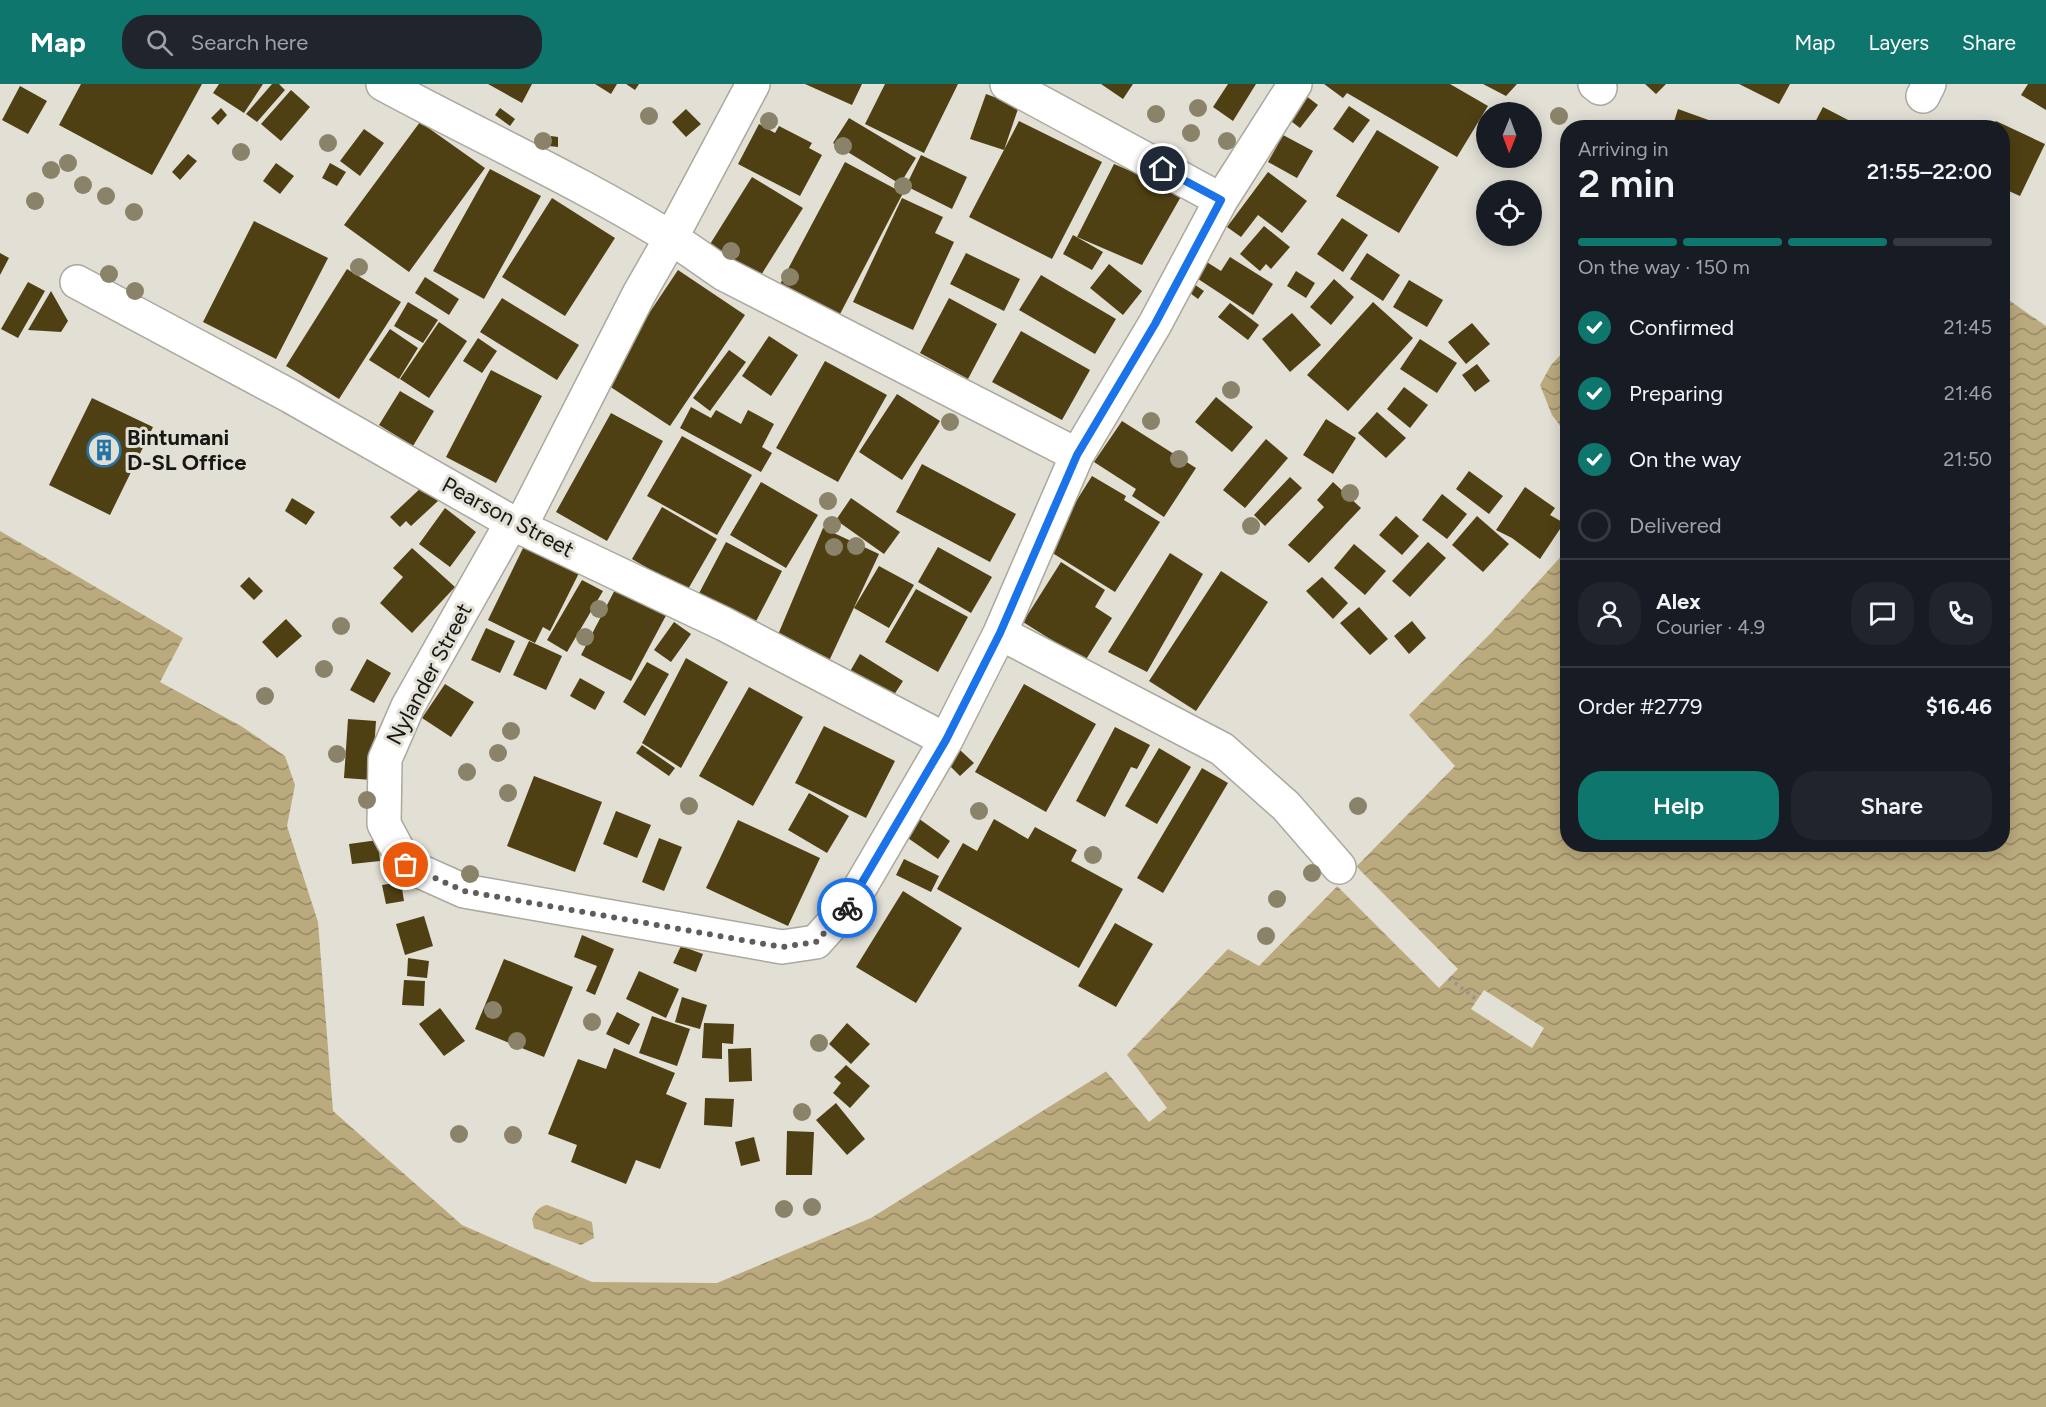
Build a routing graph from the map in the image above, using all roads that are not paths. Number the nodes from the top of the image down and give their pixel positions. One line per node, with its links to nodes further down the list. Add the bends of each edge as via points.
1 (384, 84): 6 (street)
2 (753, 84): 6 (street, Nylander Street)
3 (1007, 84): 5 (street)
4 (1295, 84): 5 (street, Nylander Street)
5 (1221, 200): 8 (street, Nylander Street, via 1155,324)
6 (671, 238): 8 (street, via 724,274); 9 (street, Nylander Street)
7 (77, 282): 9 (street, Pearson Street, via 290,396)
8 (1077, 455): 10 (street, Nylander Street)
9 (516, 525): 11 (street, Pearson Street, via 724,624); 11 (street, Nylander Street, via 408,706 385,759 384,824 406,865 464,891 782,947 816,942 851,903)
10 (1000, 633): 11 (street, Nylander Street); 12 (street, via 1222,749 1286,806)
11 (946, 740)
12 (1339, 867)

